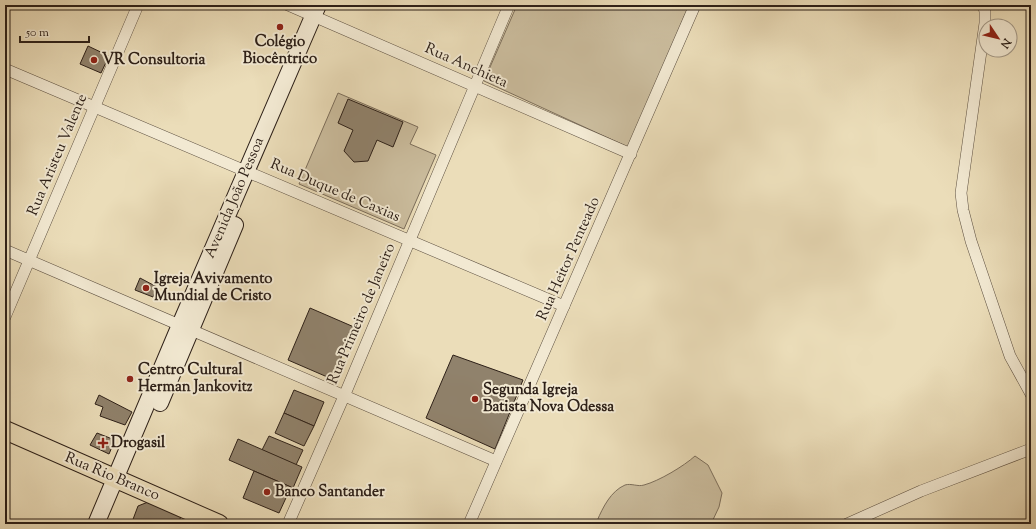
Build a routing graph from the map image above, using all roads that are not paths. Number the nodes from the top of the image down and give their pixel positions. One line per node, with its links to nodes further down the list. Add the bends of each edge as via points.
1 (138, 5): 9 (street, Rua Aristeu Valente)
2 (288, 5): 6 (street, Rua Anchieta)
3 (509, 5): 8 (street, Rua Primeiro de Janeiro)
4 (695, 5): 10 (street, Rua Heitor Penteado)
5 (983, 5): 19 (street, via 985,23 961,193 963,210 1010,356)
6 (321, 11): 8 (street, Rua Anchieta); 11 (main road, Avenida João Pessoa)
7 (5, 69): 9 (street, Rua Duque de Caxias)
8 (475, 87): 10 (street, Rua Anchieta); 12 (street, Rua Primeiro de Janeiro)
9 (94, 106): 11 (street, Rua Duque de Caxias); 14 (street, Rua Aristeu Valente)
10 (631, 154): 15 (street, Rua Heitor Penteado)
11 (252, 172): 12 (street, Rua Duque de Caxias); 17 (main road, Avenida João Pessoa)
12 (410, 240): 15 (street, Rua Duque de Caxias); 18 (street, Rua Primeiro de Janeiro)
13 (5, 250): 14 (street)
14 (29, 261): 16 (street, Rua Aristeu Valente); 17 (street)
15 (564, 306): 22 (street, Rua Heitor Penteado)
16 (5, 317)
17 (185, 328): 18 (street); 23 (main road, Avenida João Pessoa)
18 (345, 394): 22 (street); 26 (street, Rua Primeiro de Janeiro)
19 (1031, 394)
20 (5, 430): 23 (main road, Rua Rio Branco)
21 (1031, 449): 28 (street, via 921,491)
22 (496, 461): 27 (street, Rua Heitor Penteado)
23 (121, 481): 24 (main road, Avenida João Pessoa); 25 (main road, Rua Rio Branco)
24 (104, 520)
25 (219, 524)
26 (288, 524)
27 (469, 524)
28 (847, 524)

